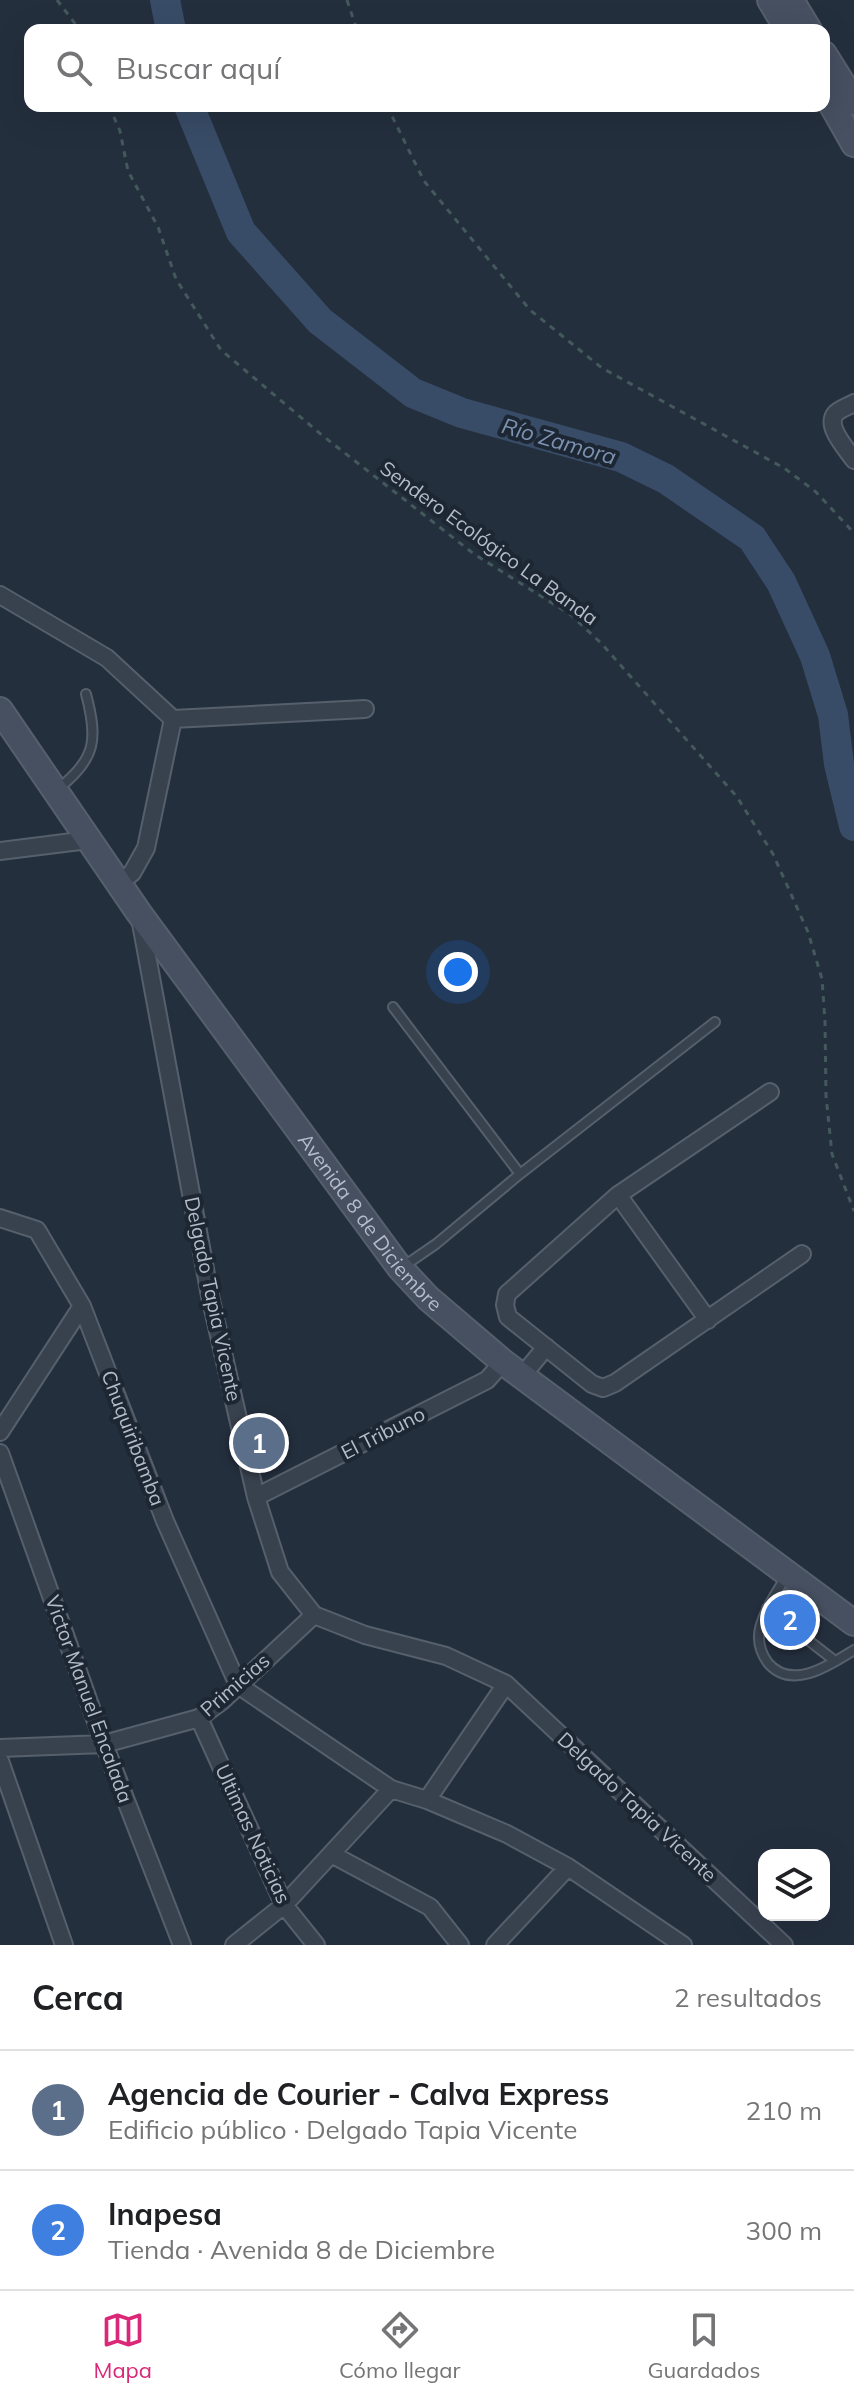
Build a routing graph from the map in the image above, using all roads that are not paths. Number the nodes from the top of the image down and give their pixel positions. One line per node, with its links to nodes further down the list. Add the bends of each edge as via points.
1 (770, 0): 3 (main road)
2 (791, 0): 4 (main road)
3 (784, 24)
4 (805, 24)
5 (839, 81): 6 (main road); 7 (main road)
6 (854, 102)
7 (854, 144)
8 (854, 403): 9 (street, via 832,421)
9 (854, 460)
10 (0, 595): 14 (street, via 107,658)
11 (86, 694): 15 (lane, via 93,737 87,761)
12 (365, 709): 14 (street)
13 (0, 710): 15 (main road, Avenida 8 de Diciembre)
14 (173, 719): 18 (street, via 146,848 132,873)
15 (55, 791): 16 (main road, Avenida 8 de Diciembre)
16 (88, 840): 17 (street); 18 (main road, Avenida 8 de Diciembre)
17 (0, 851)
18 (119, 883): 19 (main road, Avenida 8 de Diciembre)
19 (139, 913): 27 (main road, Avenida 8 de Diciembre); 34 (street, Delgado Tapia Vicente, via 210,1296)
20 (393, 1007): 23 (lane)
21 (715, 1022): 23 (lane)
22 (770, 1092): 24 (street)
23 (520, 1174): 27 (lane)
24 (618, 1195): 29 (street); 30 (street, via 507,1294 508,1317)
25 (0, 1218): 28 (street, Chuquiribamba, via 37,1230)
26 (802, 1254): 29 (street)
27 (400, 1268): 31 (main road, Avenida 8 de Diciembre)
28 (82, 1306): 32 (street); 42 (street, Chuquiribamba, via 165,1521)
29 (708, 1320): 30 (street, via 603,1388)
30 (546, 1347): 31 (street, El Tribuno)
31 (513, 1369): 34 (street, El Tribuno); 35 (main road, Avenida 8 de Diciembre)
32 (0, 1432)
33 (0, 1453): 44 (street, Victor Manuel Encalada)
34 (256, 1497): 37 (street, Delgado Tapia Vicente, via 280,1572)
35 (788, 1574): 36 (lane); 38 (main road, Avenida 8 de Diciembre)
36 (767, 1608): 40 (lane); 40 (lane, via 760,1652 772,1667 790,1676)
37 (314, 1615): 41 (street, Delgado Tapia Vicente, via 446,1656); 42 (street, Primicias)
38 (854, 1623)
39 (854, 1650): 40 (lane)
40 (835, 1661)
41 (506, 1684): 48 (street); 59 (street, Delgado Tapia Vicente)
42 (238, 1685): 43 (street, Primicias); 47 (street)
43 (199, 1718): 44 (street, Primicias); 51 (street, Ultimas Noticias)
44 (104, 1744): 45 (street, Primicias); 53 (street, Victor Manuel Encalada)
45 (0, 1748)
46 (0, 1761): 52 (street)
47 (391, 1789): 48 (street); 49 (street)
48 (427, 1800): 50 (street)
49 (333, 1855): 51 (street); 56 (street, via 430,1907)
50 (568, 1867): 57 (street); 58 (street)
51 (284, 1905): 54 (street); 55 (street, Ultimas Noticias)
52 (64, 1945)
53 (182, 1945)
54 (234, 1945)
55 (316, 1945)
56 (460, 1945)
57 (495, 1945)
58 (683, 1945)
59 (784, 1945)

